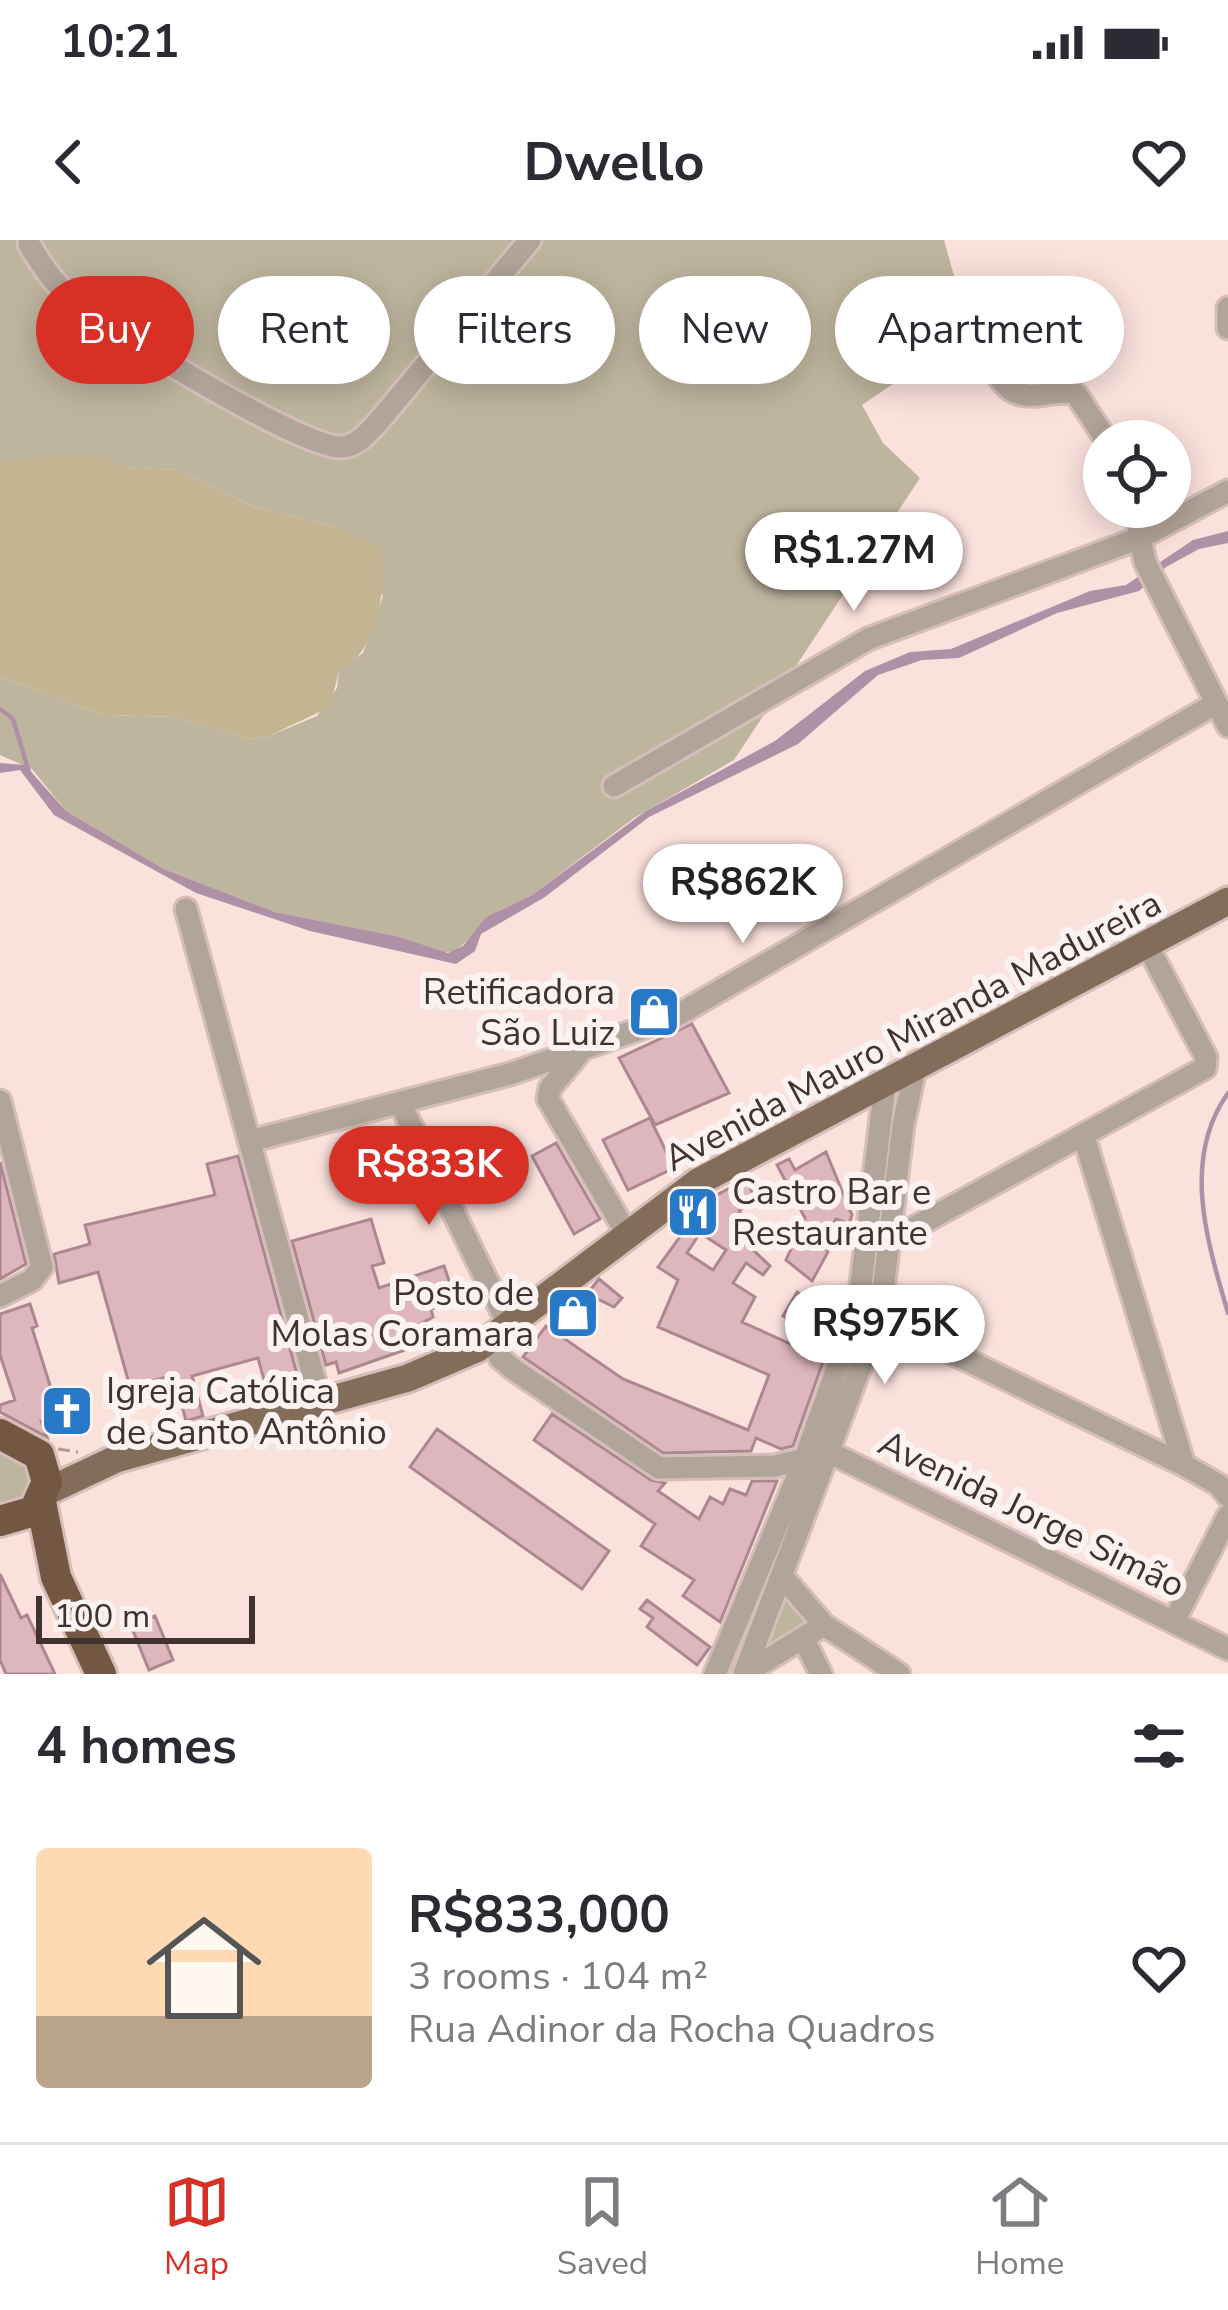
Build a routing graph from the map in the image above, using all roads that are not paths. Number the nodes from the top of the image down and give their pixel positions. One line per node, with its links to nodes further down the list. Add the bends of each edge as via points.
1 (530, 240): 2 (street, via 379,422 342,447 311,440 109,326 67,295)
2 (29, 244)
3 (1228, 308): 4 (street)
4 (1228, 328)
5 (1005, 384): 6 (street, via 1020,394 1076,394)
6 (1093, 420)
7 (1228, 491): 9 (street)
8 (1139, 528): 9 (street)
9 (1140, 538): 10 (street); 12 (street, via 868,639)
10 (1214, 704): 11 (street); 16 (street, via 776,961 674,1017)
11 (1228, 726)
12 (614, 786)
13 (1228, 901): 15 (main road, Avenida Mauro Miranda Madureira)
14 (186, 909): 22 (street)
15 (1147, 945): 17 (main road, Avenida Mauro Miranda Madureira); 21 (street, via 1208,1063)
16 (581, 1052): 20 (street); 23 (street, via 548,1099)
17 (915, 1069): 18 (main road, Avenida Mauro Miranda Madureira); 24 (street)
18 (885, 1085): 23 (main road, Avenida Mauro Miranda Madureira, via 698,1182); 26 (street)
19 (0, 1101): 25 (street, via 41,1268)
20 (400, 1103): 22 (street); 28 (street, Avenida Jorge Simão)
21 (1084, 1137): 24 (street); 34 (street)
22 (250, 1141): 29 (street)
23 (627, 1234): 28 (main road, Avenida Mauro Miranda Madureira)
24 (893, 1239): 27 (street)
25 (0, 1296)
26 (858, 1309): 27 (street); 33 (street)
27 (880, 1316): 31 (street); 34 (street)
28 (501, 1334): 29 (main road, Avenida Mauro Miranda Madureira, via 408,1378); 33 (street, Avenida Jorge Simão, via 500,1358 659,1468)
29 (321, 1404): 32 (main road, Avenida Mauro Miranda Madureira)
30 (9, 1436): 32 (main road, via 62,1461); 36 (highway, via 44,1463)
31 (831, 1453): 33 (street, Avenida Jorge Simão); 39 (street); 42 (street, Avenida Jorge Simão)
32 (116, 1459): 36 (main road)
33 (804, 1461): 39 (street)
34 (1184, 1465): 35 (street)
35 (1228, 1496)
36 (44, 1497): 38 (highway, via 24,1517); 41 (highway)
37 (1228, 1516): 42 (street)
38 (0, 1522): 41 (highway)
39 (791, 1522): 40 (street); 47 (street)
40 (782, 1576): 43 (street); 48 (street)
41 (56, 1577): 46 (highway)
42 (1175, 1619): 45 (street, Avenida Jorge Simão)
43 (824, 1625): 44 (street); 50 (street)
44 (803, 1638): 48 (street); 49 (street)
45 (1228, 1648)
46 (101, 1674)
47 (715, 1674)
48 (744, 1674)
49 (820, 1674)
50 (899, 1674)

